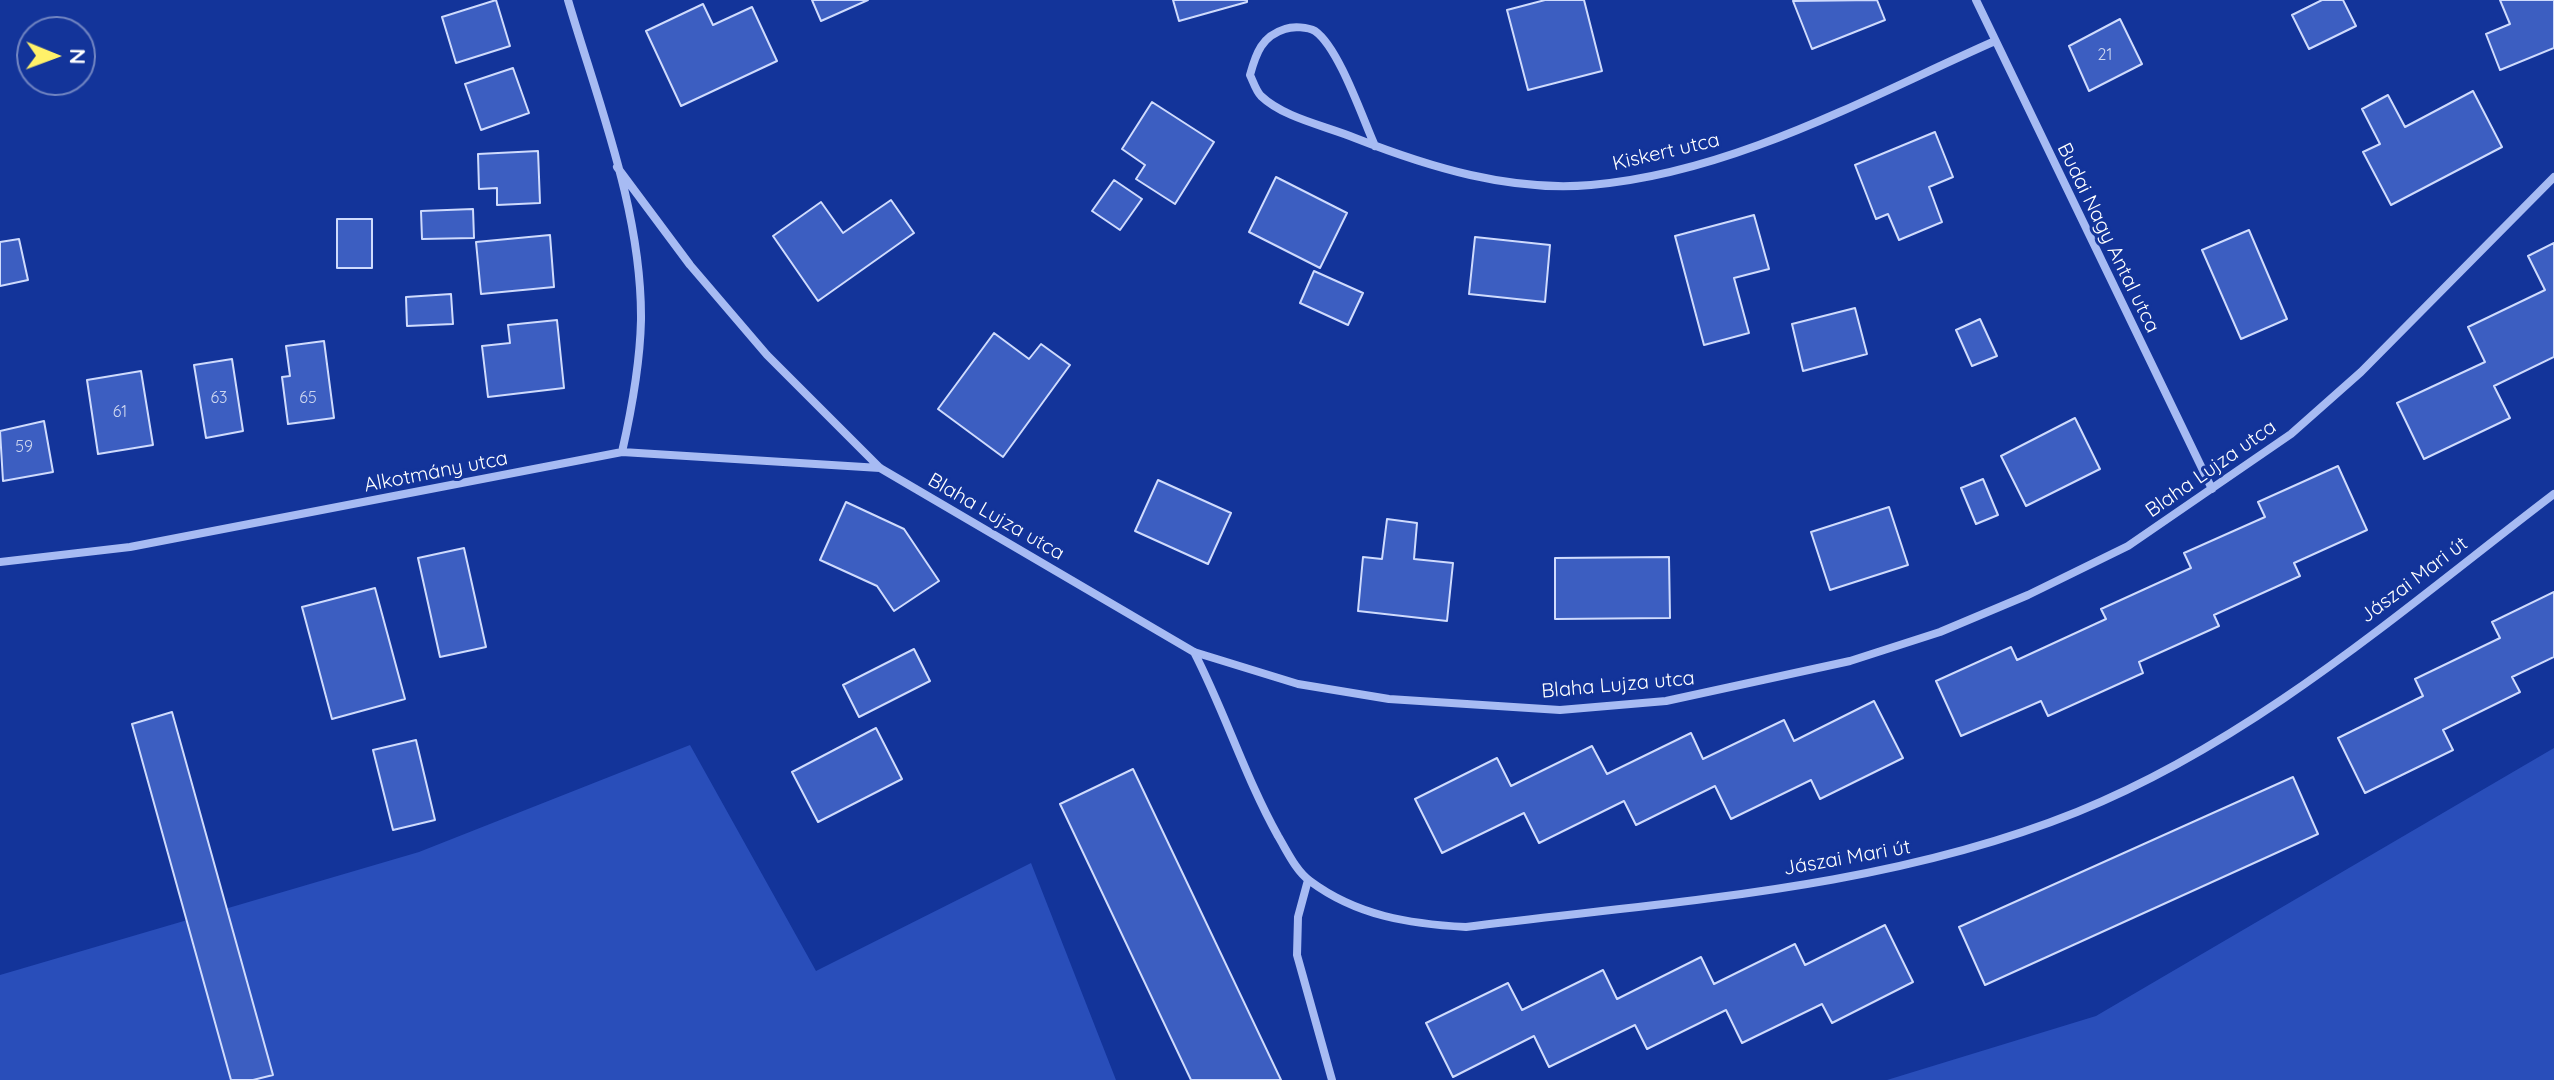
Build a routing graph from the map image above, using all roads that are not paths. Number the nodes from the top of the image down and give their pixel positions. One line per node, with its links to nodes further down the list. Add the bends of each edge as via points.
1 (568, 0): 5 (street, Blaha Lujza utca)
2 (1976, 0): 3 (street, Budai Nagy Antal utca)
3 (1995, 41): 4 (street, Kiskert utca, via 1717,160 1660,174 1589,185 1525,184 1464,174); 9 (street, Budai Nagy Antal utca)
4 (1375, 146): 4 (street, Kiskert utca, via 1259,95 1250,75 1257,51 1271,34 1291,27 1313,30 1328,45)
5 (617, 167): 7 (street, Blaha Lujza utca, via 634,245 641,318 635,396); 8 (street, Blaha Lujza utca, via 757,344)
6 (2554, 177): 9 (street, Blaha Lujza utca, via 2361,372 2291,434)
7 (622, 452): 8 (street, Alkotmány utca); 11 (street, Alkotmány utca, via 130,547)
8 (880, 468): 12 (street, Blaha Lujza utca)
9 (2212, 489): 12 (street, Blaha Lujza utca, via 2128,546 1940,632 1850,661 1666,701 1560,710 1389,699 1298,684)
10 (2554, 494): 13 (street, Jászai Mari út, via 2287,697 2186,758 2078,811 1963,852 1840,879 1466,927 1409,924 1365,912)
11 (0, 562)
12 (1194, 652): 13 (street, Jászai Mari út, via 1255,796)
13 (1308, 880): 14 (street, via 1298,917 1297,955)
14 (1332, 1080)

